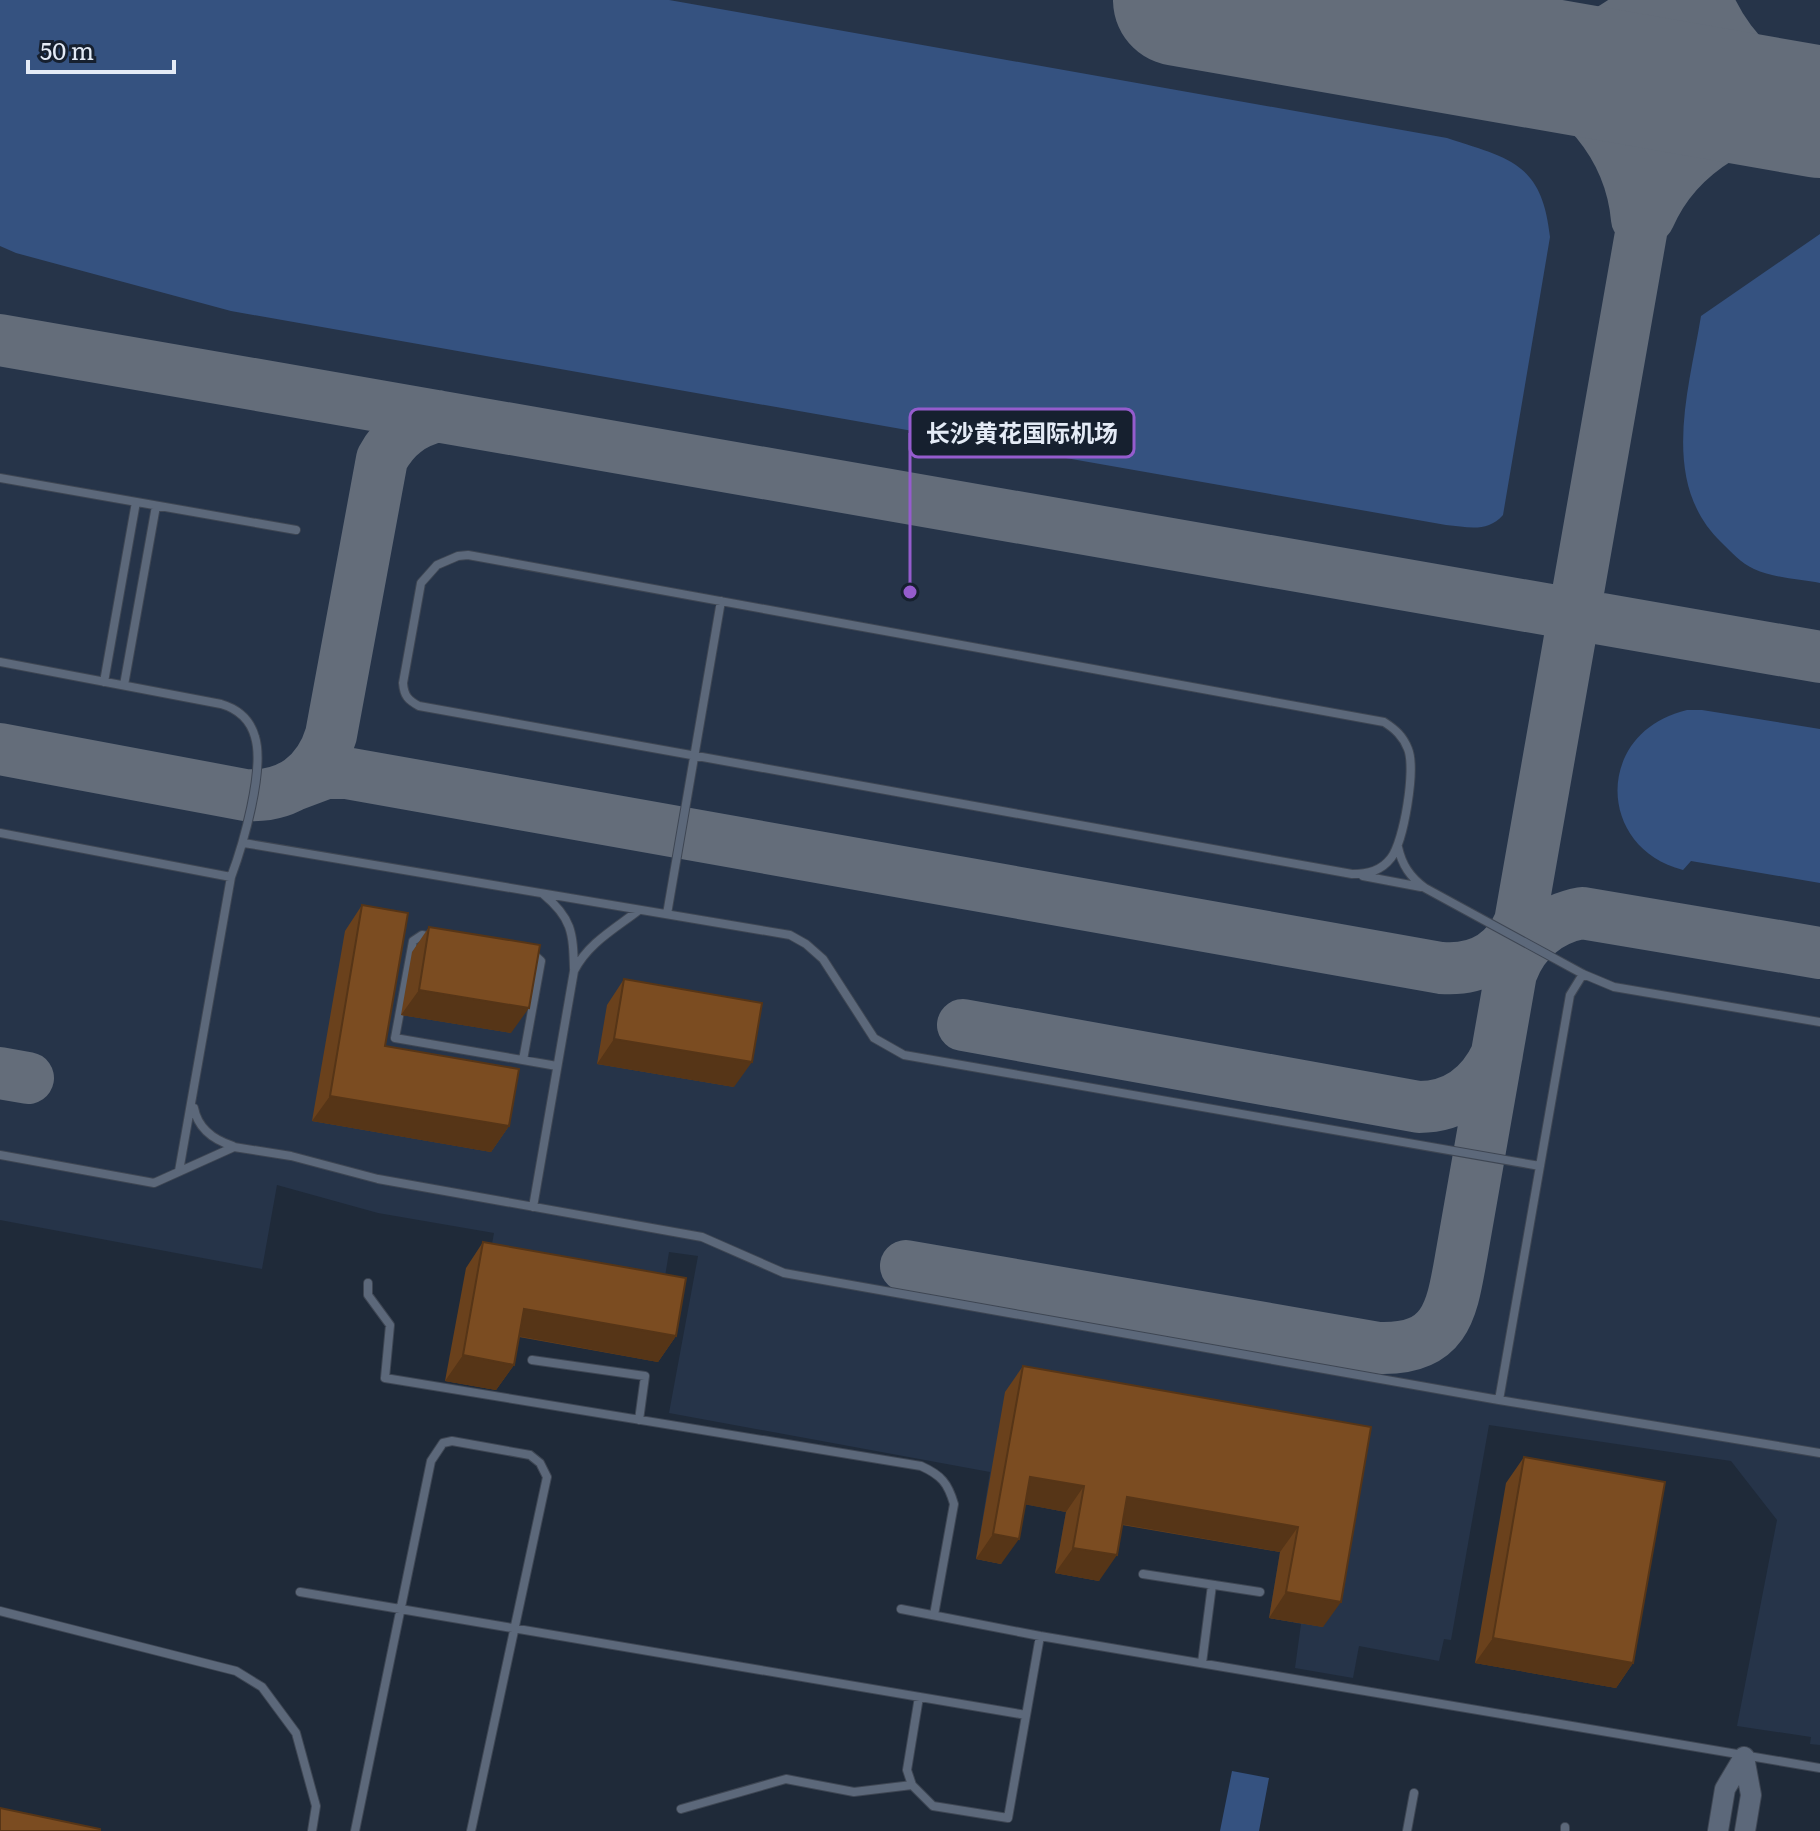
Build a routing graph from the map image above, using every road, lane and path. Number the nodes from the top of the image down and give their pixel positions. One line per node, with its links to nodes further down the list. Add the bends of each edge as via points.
1 (0, 478): 2 (lane)
2 (136, 502): 3 (lane); 7 (lane)
3 (156, 506): 4 (lane); 8 (lane)
4 (296, 530)
5 (721, 601): 9 (lane); 9 (lane, via 458,556 437,565 421,583 403,683 409,701 419,706); 12 (lane, via 1384,722 1402,737 1411,759)
6 (0, 662): 7 (lane)
7 (104, 682): 8 (lane)
8 (124, 685): 11 (lane, via 221,704 243,716 258,751)
9 (694, 756): 13 (lane); 18 (lane)
10 (0, 833): 14 (lane)
11 (244, 843): 14 (lane); 16 (lane)
12 (1398, 847): 13 (lane, via 1379,869); 15 (lane, via 1407,871)
13 (1352, 874): 15 (lane)
14 (231, 877): 26 (lane)
15 (1425, 888): 22 (lane)
16 (543, 893): 17 (lane); 21 (lane, via 570,922)
17 (639, 910): 18 (lane); 21 (lane, via 592,946)
18 (667, 914): 29 (lane, via 790,935 806,944 834,973 874,1038 904,1055)
19 (436, 938): 24 (lane, via 422,935 413,941 395,1038)
20 (521, 951): 24 (lane, via 535,953 541,961)
21 (574, 971): 25 (lane)
22 (1583, 974): 23 (lane, via 1632,992); 29 (lane, via 1570,995)
23 (1820, 1022)
24 (523, 1060): 25 (lane)
25 (557, 1066): 31 (lane)
26 (192, 1099): 27 (lane, via 204,1129); 30 (lane)
27 (234, 1147): 30 (lane); 31 (lane)
28 (0, 1155): 30 (lane, via 154,1183)
29 (1540, 1166): 34 (lane)
30 (179, 1171)
31 (533, 1207): 34 (lane, via 702,1237 784,1273)
32 (368, 1283): 35 (lane, via 368,1295 390,1325 385,1378)
33 (532, 1360): 35 (lane, via 645,1376)
34 (1499, 1400): 36 (lane)
35 (639, 1420): 44 (lane, via 921,1466 938,1474 954,1504)
36 (1820, 1453)
37 (1143, 1574): 38 (lane)
38 (1212, 1585): 40 (lane); 47 (lane)
39 (300, 1592): 41 (lane)
40 (1260, 1592)
41 (400, 1609): 45 (lane); 45 (lane, via 431,1461 443,1443 452,1441 530,1455 547,1477); 56 (lane)
42 (901, 1609): 44 (lane)
43 (0, 1611): 55 (lane, via 236,1671 262,1687 296,1733 316,1806)
44 (934, 1615): 46 (lane)
45 (514, 1628): 48 (lane); 57 (lane)
46 (1040, 1636): 47 (lane); 49 (lane)
47 (1202, 1663): 50 (lane)
48 (919, 1697): 49 (lane); 52 (lane, via 907,1770)
49 (1026, 1715): 52 (lane, via 1008,1818 933,1806)
50 (1744, 1757): 51 (lane); 59 (main road, via 1725,1789); 60 (main road, via 1751,1795)
51 (1820, 1768)
52 (912, 1785): 54 (lane, via 854,1792 786,1779)
53 (1414, 1793): 58 (lane)
54 (681, 1809)
55 (312, 1831)
56 (355, 1831)
57 (471, 1831)
58 (1407, 1831)
59 (1718, 1831)
60 (1745, 1831)

